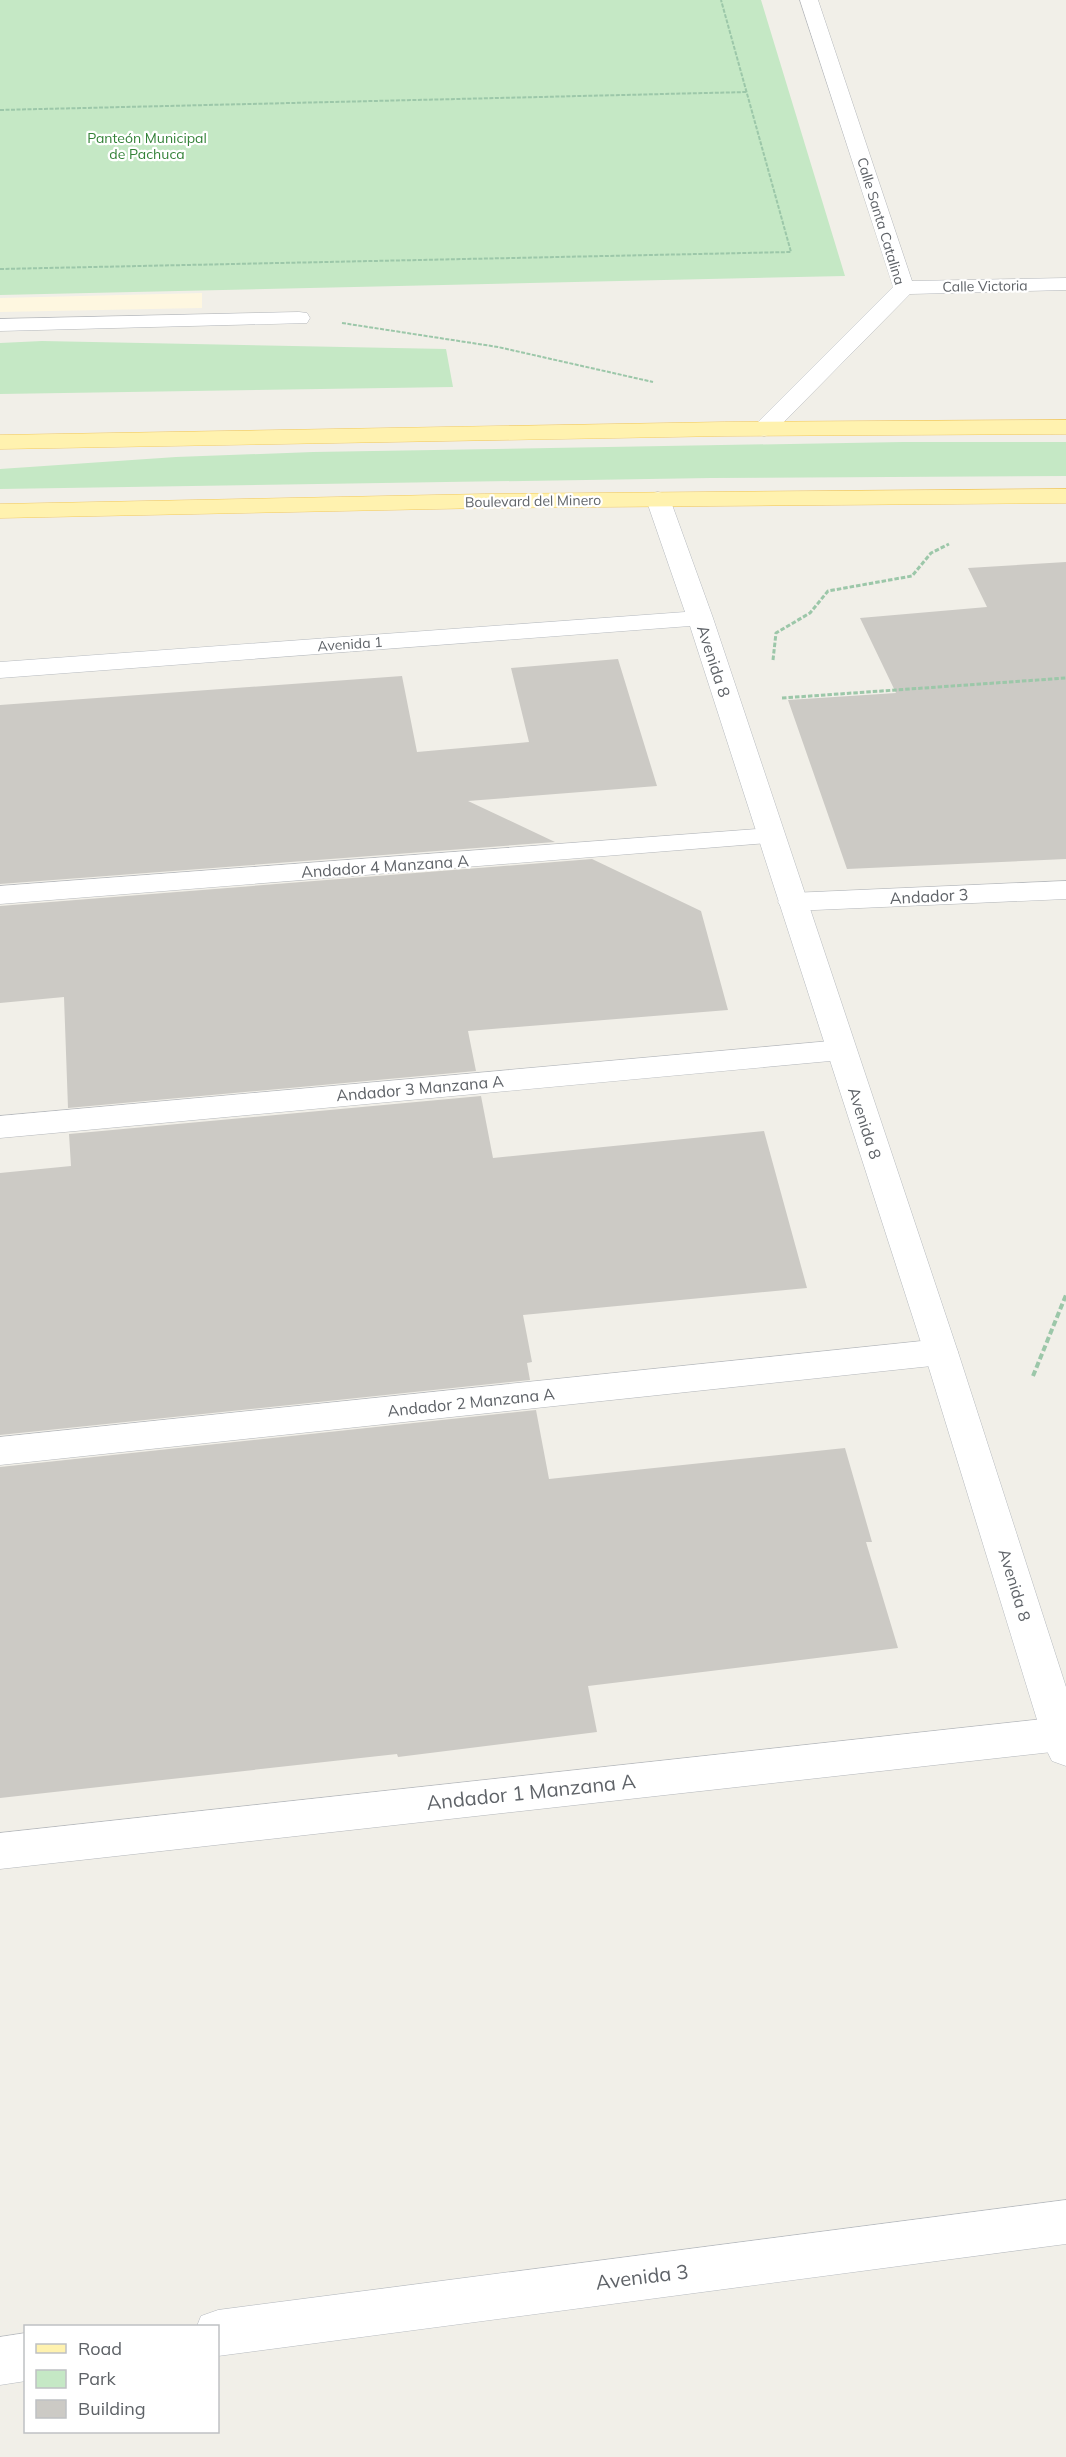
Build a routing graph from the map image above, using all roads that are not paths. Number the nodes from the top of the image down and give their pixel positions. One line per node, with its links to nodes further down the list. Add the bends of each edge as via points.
1 (809, 0): 3 (street, Calle Santa Catalina)
2 (1066, 284): 3 (street, Calle Victoria)
3 (904, 288): 7 (street, Calle Santa Catalina)
4 (299, 318): 5 (street)
5 (0, 325)
6 (1066, 427): 7 (main road)
7 (764, 429): 8 (main road)
8 (0, 442)
9 (1066, 496): 10 (main road, Boulevard del Minero)
10 (658, 499): 11 (main road, Boulevard del Minero); 12 (street, Avenida 8)
11 (0, 511)
12 (700, 618): 13 (street, Avenida 1); 14 (street, Avenida 8)
13 (0, 670)
14 (771, 836): 16 (street, Andador 4 Manzana A); 17 (street, Avenida 8)
15 (1066, 890): 17 (street, Andador 3)
16 (0, 895)
17 (792, 902): 18 (street, Avenida 8)
18 (841, 1050): 19 (street, Andador 3 Manzana A); 20 (street, Avenida 8)
19 (0, 1127)
20 (941, 1352): 21 (street, Andador 2 Manzana A); 22 (street, Avenida 8)
21 (0, 1451)
22 (1064, 1741): 23 (street, Andador 1 Manzana A)
23 (0, 1851)
24 (1066, 2222): 25 (street, Avenida 3)
25 (219, 2332)
26 (24, 2358): 27 (street)
27 (0, 2361)

